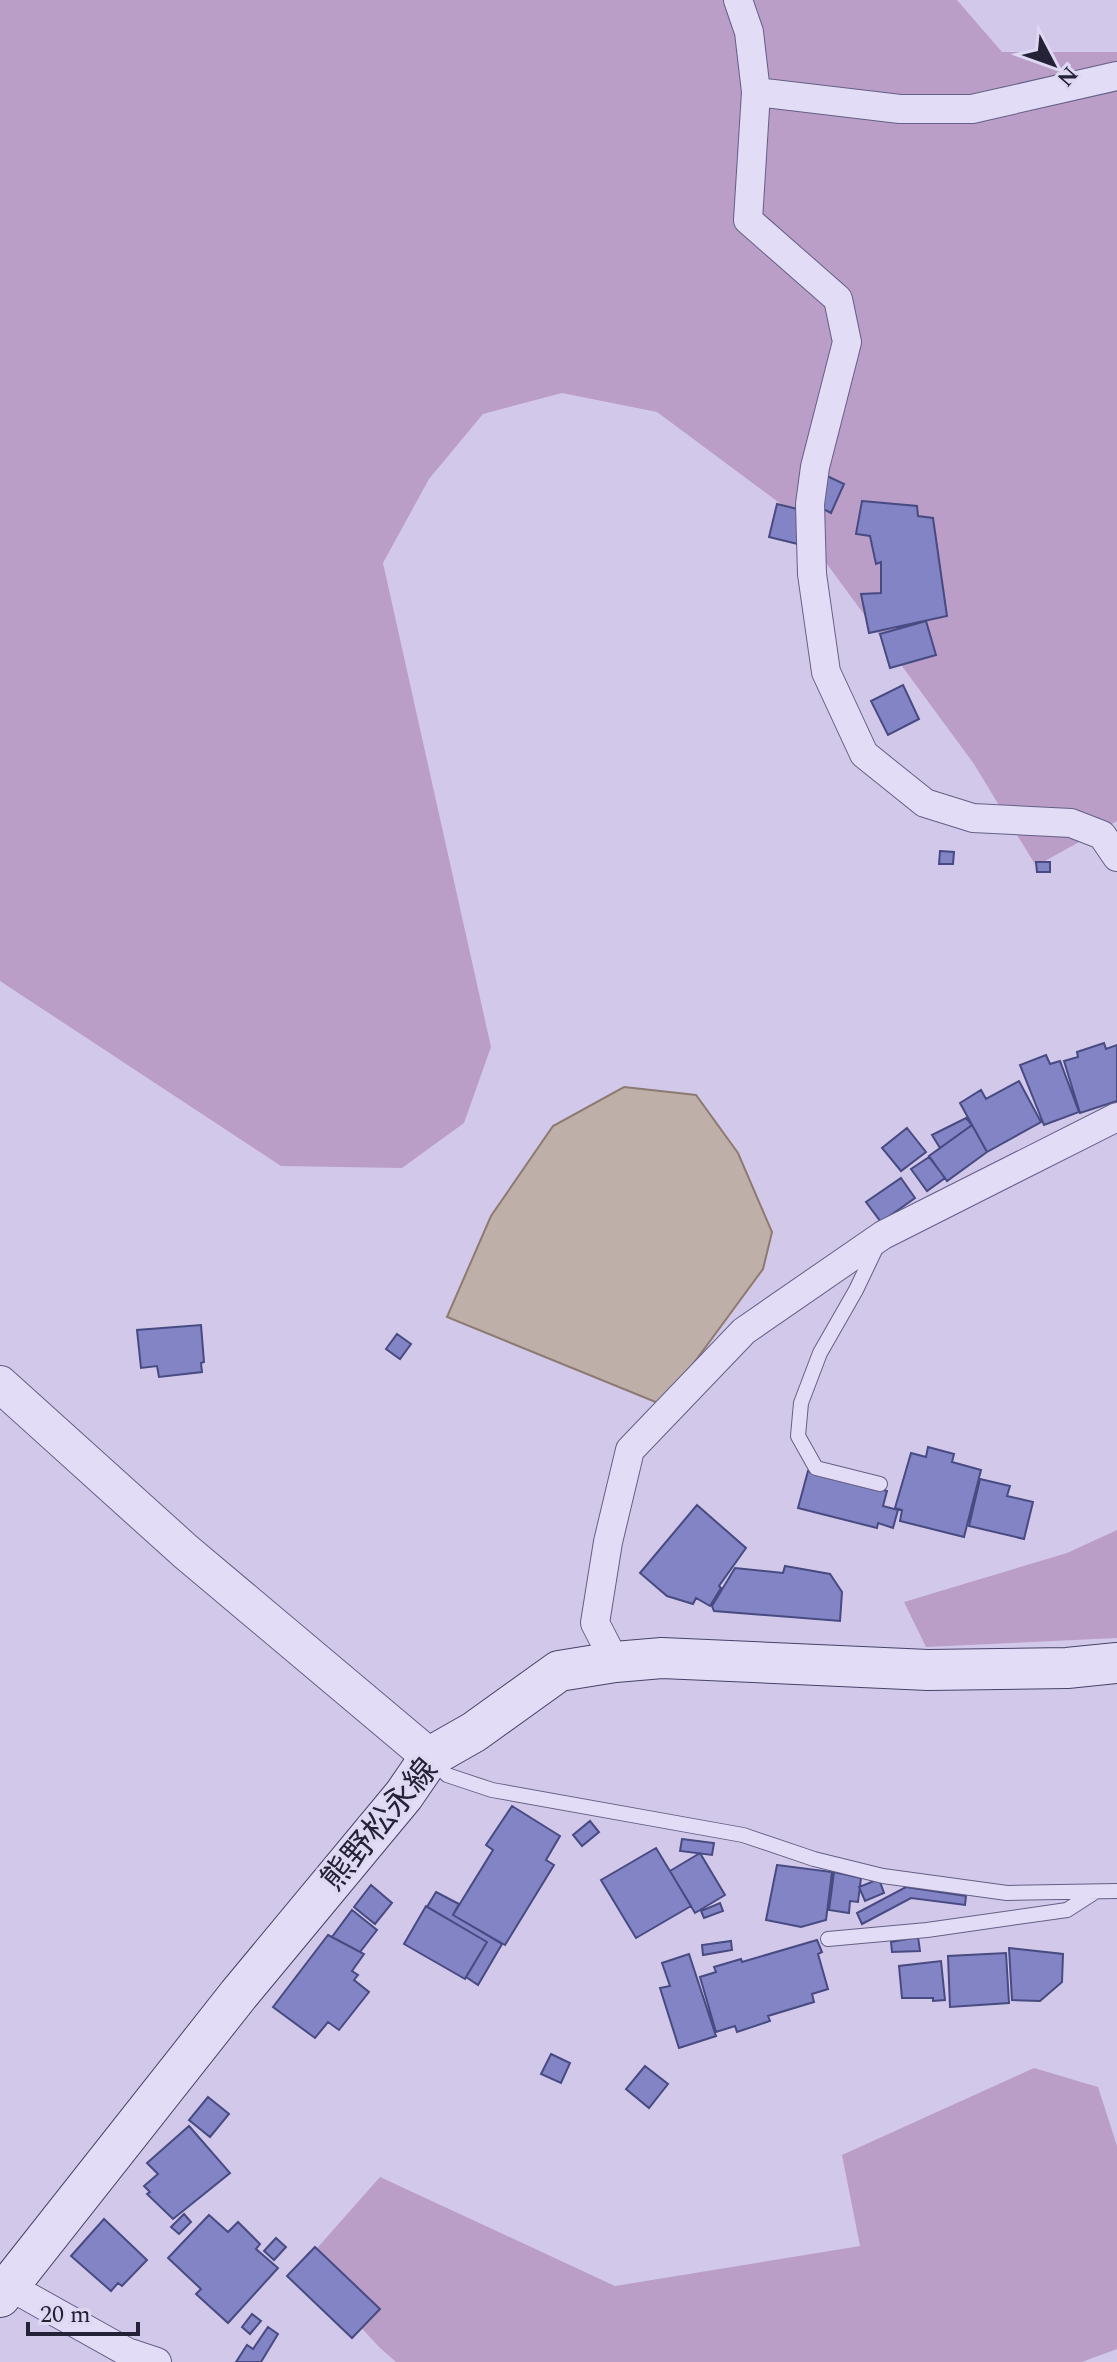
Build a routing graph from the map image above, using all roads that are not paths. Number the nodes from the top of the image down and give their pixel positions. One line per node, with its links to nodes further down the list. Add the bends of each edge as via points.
1 (738, 0): 3 (street, via 749,32)
2 (1117, 76): 3 (street, via 972,109 900,109)
3 (756, 92): 4 (street, via 748,220 838,299 847,342 815,467 812,574 826,672 864,754 925,803 973,818 1071,823 1102,835)
4 (1117, 857)
5 (1117, 1117): 6 (street)
6 (883, 1235): 8 (lane, via 820,1353 801,1403 798,1436 816,1468); 9 (street, via 744,1331 630,1450 595,1623)
7 (0, 1384): 11 (street, via 185,1551)
8 (880, 1484)
9 (615, 1662): 10 (main road, 熊野松永線, via 662,1658 928,1670); 11 (main road, 熊野松永線, via 559,1671)
10 (1117, 1663)
11 (430, 1757): 13 (lane, via 447,1775 492,1790 743,1835 883,1876 1007,1893); 15 (main road, 熊野松永線)
12 (1117, 1891): 13 (lane)
13 (1095, 1892): 14 (lane, via 1067,1910)
14 (828, 1939)
15 (4, 2291): 16 (street)
16 (157, 2362)

